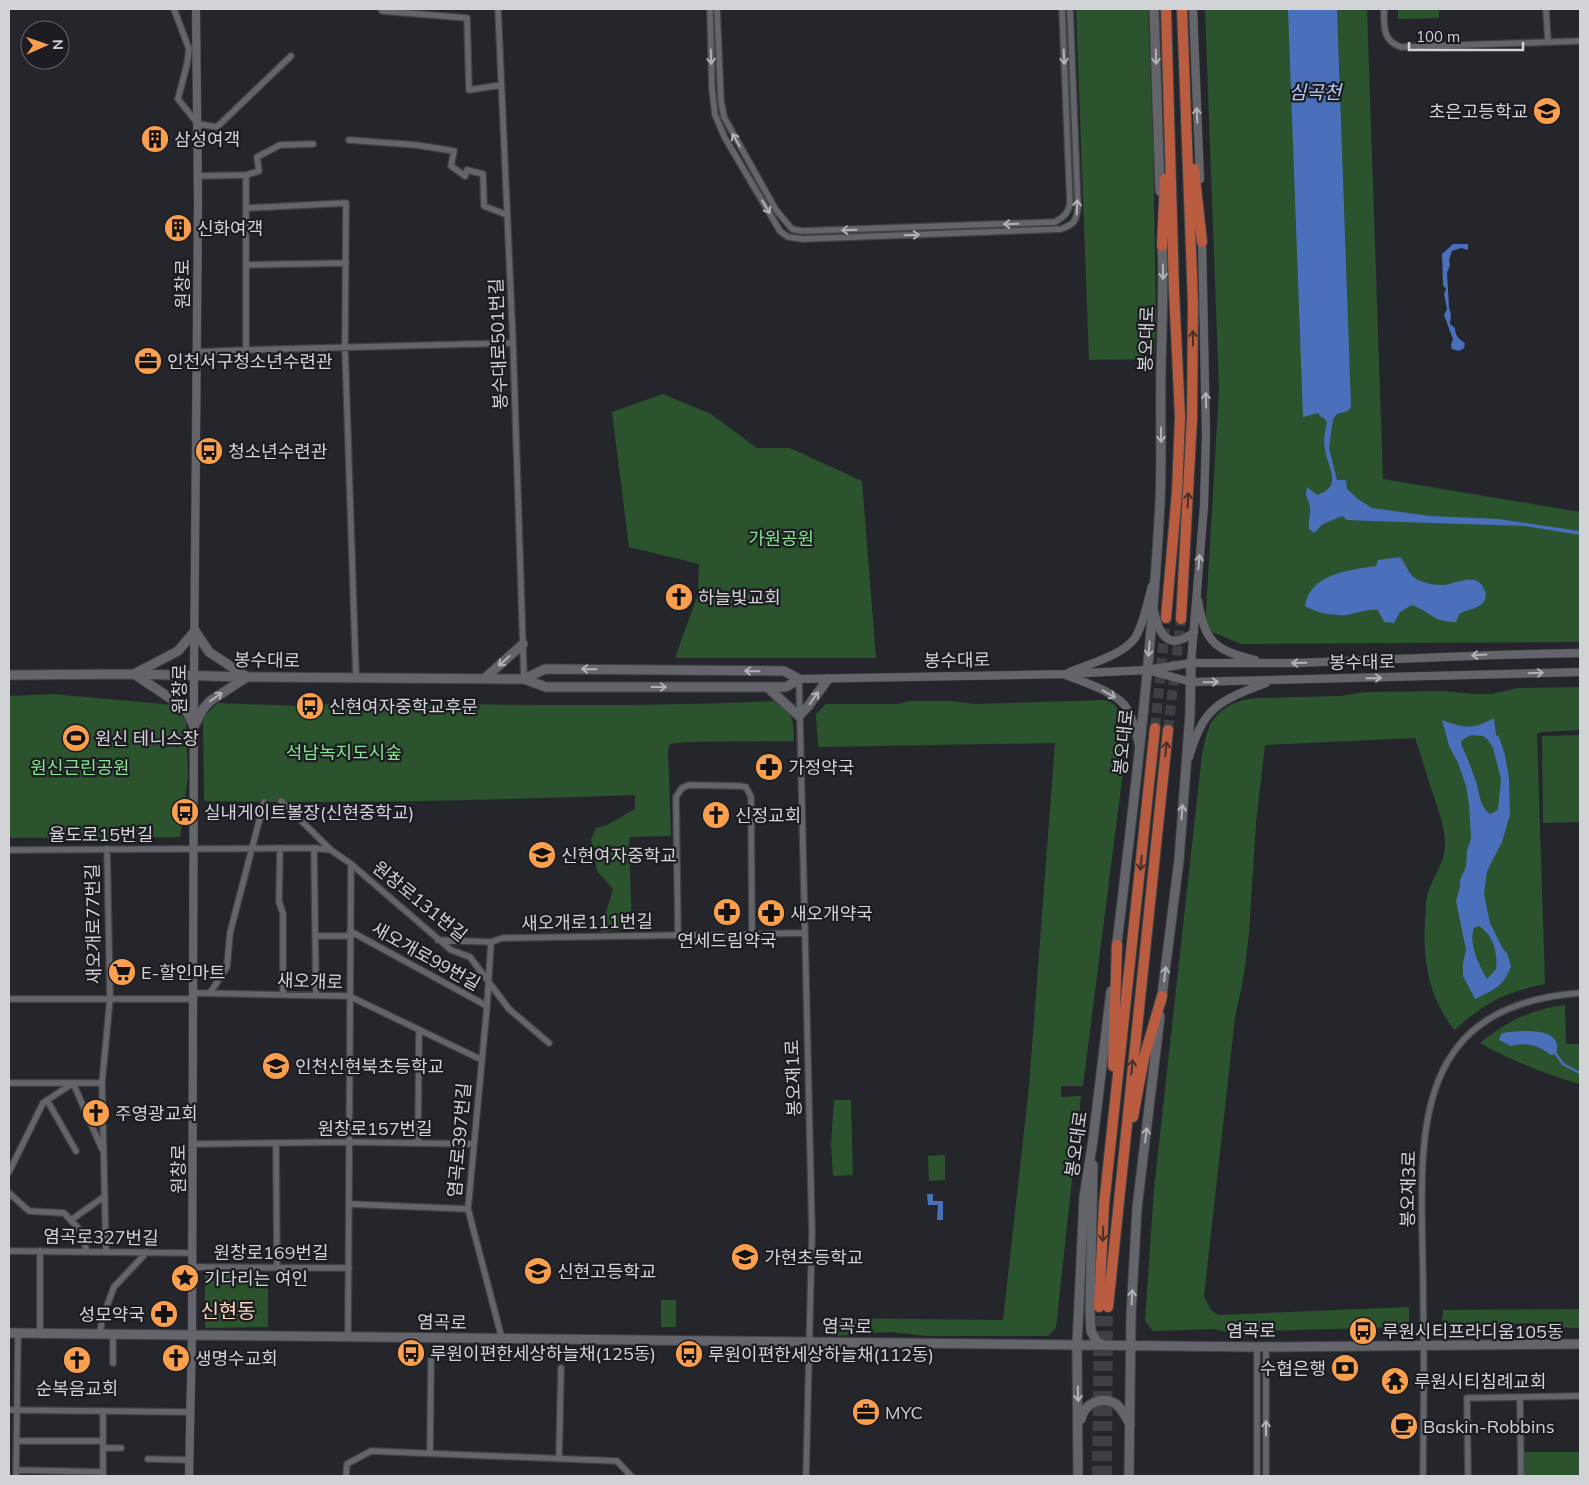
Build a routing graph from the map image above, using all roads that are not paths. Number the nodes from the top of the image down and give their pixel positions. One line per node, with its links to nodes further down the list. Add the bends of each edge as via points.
1 (174, 9): 21 (street, via 189,49 178,99)
2 (196, 9): 21 (street, 원창로)
3 (380, 9): 20 (street, via 467,18 469,90)
4 (498, 9): 20 (street, 봉수대로501번길)
5 (710, 9): 8 (street, one-way to 8, via 715,115 725,138 780,231 788,237 804,239 1061,229 1071,225 1076,220 1078,207)
6 (718, 9): 7 (street, one-way to 6, via 1070,204 1063,217 1055,222 801,231 792,229 776,210 724,117)
7 (1062, 9)
8 (1070, 9)
9 (1154, 9): 29 (main road, 봉오대로, one-way to 29)
10 (1165, 9): 18 (highway, 봉오대로)
11 (1183, 9): 19 (highway)
12 (1193, 9): 28 (street, one-way to 12)
13 (1384, 9): 16 (street, via 1387,38 1401,47)
14 (1546, 9): 16 (street)
15 (1580, 41): 16 (street)
16 (1548, 42)
17 (291, 56): 21 (street, via 218,127)
18 (1169, 78): 29 (highway); 39 (highway, 봉오대로, via 1180,417)
19 (1185, 78): 28 (highway); 40 (highway, one-way to 19, via 1192,410 1193,304)
20 (501, 85): 27 (street, 봉수대로501번길)
21 (198, 124): 25 (street, 원창로)
22 (349, 140): 27 (street, via 454,151 451,166 465,176 467,170 483,174 484,206)
23 (313, 144): 24 (street, via 280,145 257,157 259,171)
24 (246, 175): 25 (street); 26 (street)
25 (197, 176): 35 (street, 원창로)
26 (247, 208): 30 (street, via 346,203); 31 (street)
27 (507, 215): 32 (street, 봉수대로501번길)
28 (1202, 242): 37 (street, one-way to 28, via 1204,506 1206,435)
29 (1162, 246): 36 (main road, 봉오대로, one-way to 36, via 1162,461)
30 (346, 263): 31 (street); 33 (street)
31 (246, 265): 34 (street)
32 (513, 343): 33 (street); 43 (street, 봉수대로501번길)
33 (345, 348): 34 (street); 54 (street)
34 (246, 350): 35 (street)
35 (197, 352): 41 (street, 원창로)
36 (1154, 582): 38 (main road, 봉오대로); 50 (street, via 1134,639 1117,652)
37 (1196, 588): 42 (street); 46 (street, via 1203,623 1212,641 1219,648 1238,656)
38 (1153, 607): 42 (street, via 1158,627 1168,638 1182,640); 47 (main road, 봉오대로, one-way to 47)
39 (1166, 618)
40 (1182, 619)
41 (195, 631): 49 (main road, via 178,651); 52 (street, 원창로); 53 (main road, via 209,652)
42 (1194, 632): 45 (street)
43 (523, 644): 55 (main road, one-way to 55); 56 (street, 봉수대로501번길)
44 (1580, 653): 46 (street, 봉수대로, one-way to 46)
45 (1191, 663): 46 (street, 봉수대로); 47 (street, 봉수대로); 60 (main road)
46 (1269, 663)
47 (1147, 670): 50 (street, 봉수대로); 60 (street, 봉수대로); 66 (main road, 봉오대로)
48 (1580, 672): 59 (street, 봉수대로, one-way to 48)
49 (134, 674): 51 (main road, 봉수대로); 52 (main road, 봉수대로); 63 (main road, via 179,704)
50 (1065, 674): 58 (street, 봉수대로); 66 (street, one-way to 66, via 1089,684 1127,708)
51 (9, 675)
52 (194, 675): 53 (main road, 봉수대로); 63 (street, 원창로)
53 (247, 677): 54 (main road, 봉수대로); 63 (main road, one-way to 53, via 210,701)
54 (356, 677): 55 (main road, 봉수대로)
55 (485, 678): 56 (main road, 봉수대로)
56 (524, 679): 57 (main road, 봉수대로, one-way to 56, via 784,671 545,669); 61 (main road, 봉수대로, one-way to 61, via 546,687)
57 (799, 679): 58 (street, 봉수대로); 61 (main road, 봉수대로, via 786,687); 62 (street, 봉오재1로)
58 (828, 679): 62 (main road, one-way to 58)
59 (1270, 681): 60 (street, 봉수대로, one-way to 59); 67 (street, via 1222,701 1210,712 1196,735)
60 (1191, 682): 67 (main road)
61 (767, 687): 62 (main road)
62 (799, 716): 78 (street, 봉오재1로)
63 (194, 726): 70 (street, 원창로)
64 (1155, 728): 117 (highway, 봉오대로, one-way to 117)
65 (1168, 730): 113 (highway, 봉오대로, one-way to 65)
66 (1140, 750): 85 (main road, 봉오대로)
67 (1184, 773): 93 (main road, one-way to 67, via 1179,860)
68 (281, 801): 76 (street, 원창로131번길)
69 (264, 802): 71 (street)
70 (194, 848): 71 (street, 원창로131번길); 74 (street, 율도로15번길); 91 (street, 원창로)
71 (252, 848): 72 (street, 원창로131번길); 87 (street, via 230,933 226,967)
72 (280, 848): 73 (street, 원창로131번길); 89 (street)
73 (314, 848): 76 (street, 원창로131번길); 82 (street)
74 (107, 849): 75 (street, 율도로15번길); 95 (street, 새오개로77번길)
75 (9, 850)
76 (331, 850): 77 (street, 원창로131번길)
77 (351, 864): 79 (street, 새오개로99번길); 83 (street, 원창로131번길)
78 (803, 933): 80 (street, 새오개로111번길); 136 (street, 봉오재1로, via 812,1232)
79 (350, 934): 82 (street); 92 (street, 새오개로99번길); 96 (street, 새오개로99번길)
80 (752, 934): 81 (street, 새오개로111번길); 81 (street, via 749,793 746,787 739,786 689,785 682,788 676,797)
81 (678, 935): 84 (street, 새오개로111번길, via 503,938)
82 (315, 936): 90 (street)
83 (438, 940): 84 (street, 새오개로111번길); 86 (street, 원창로131번길, via 451,950 470,957)
84 (491, 942): 86 (street)
85 (1117, 945): 104 (main road, 봉오대로); 117 (highway)
86 (489, 982): 96 (street); 98 (street, 원창로131번길, via 509,1009)
87 (210, 994): 89 (street, 새오개로); 91 (street, 새오개로)
88 (1580, 994): 140 (street, 봉오재3로, via 1531,1000 1488,1019 1452,1054 1438,1082 1428,1112 1423,1145)
89 (283, 995): 90 (street, 새오개로)
90 (316, 995): 92 (street, 새오개로)
91 (194, 996): 95 (street, 새오개로); 108 (street, 원창로)
92 (349, 996): 97 (street, 새오개로); 105 (street, 새오개로99번길)
93 (1162, 996): 113 (highway, via 1144,1058); 141 (main road, one-way to 93, via 1137,1208)
94 (9, 999): 95 (street, 새오개로)
95 (110, 999): 100 (street, 새오개로77번길)
96 (487, 1006): 99 (street)
97 (419, 1030): 99 (street, 새오개로); 107 (street)
98 (549, 1043)
99 (482, 1060): 109 (street, 염곡로397번길)
100 (102, 1082): 102 (street); 111 (street, 새오개로77번길)
101 (9, 1083): 102 (street)
102 (72, 1083): 103 (street); 111 (street)
103 (47, 1100): 110 (street); 112 (street)
104 (1093, 1140): 138 (main road, 봉오대로, via 1084,1197); 139 (main road, via 1090,1312 1091,1330 1097,1342)
105 (349, 1142): 106 (street, 원창로157번길); 107 (street, 원창로157번길); 116 (street, 새오개로99번길)
106 (276, 1143): 108 (street, 원창로157번길); 127 (street)
107 (418, 1143): 109 (street, 원창로157번길)
108 (193, 1144): 125 (street, 원창로)
109 (474, 1144): 118 (street, 염곡로397번길)
110 (76, 1151)
111 (104, 1153): 115 (street, 새오개로77번길)
112 (9, 1172)
113 (1119, 1191): 117 (highway, 봉오대로, one-way to 113, via 1104,1307)
114 (9, 1193): 119 (street, via 29,1211 64,1213)
115 (104, 1196): 119 (street); 123 (street, 새오개로77번길)
116 (349, 1204): 118 (street); 128 (street, 새오개로99번길)
117 (1104, 1205)
118 (468, 1210): 135 (street, 염곡로397번길)
119 (71, 1220): 122 (street, via 80,1232)
120 (9, 1251): 121 (street, 염곡로327번길)
121 (40, 1251): 122 (street, 염곡로327번길); 130 (street)
122 (87, 1252): 123 (street, 염곡로327번길)
123 (106, 1252): 124 (street, 염곡로327번길)
124 (147, 1252): 125 (street, 염곡로327번길); 131 (street, via 114,1287)
125 (192, 1253): 126 (street, 원창로)
126 (192, 1267): 127 (street, 원창로169번길); 133 (street, 원창로)
127 (277, 1267): 128 (street, 원창로169번길)
128 (349, 1268): 134 (street, 새오개로99번길)
129 (13, 1333): 130 (main road, 염곡로); 151 (street)
130 (40, 1334): 131 (main road, 염곡로)
131 (100, 1334): 132 (main road, 염곡로)
132 (113, 1334): 133 (main road, 염곡로); 144 (street)
133 (192, 1335): 134 (main road, 염곡로); 153 (street, 원창로)
134 (348, 1337): 135 (main road, 염곡로)
135 (502, 1339): 136 (main road, 염곡로)
136 (808, 1342): 138 (main road, 염곡로); 168 (street, 봉오재1로)
137 (1580, 1344): 140 (main road, 염곡로)
138 (1077, 1345): 139 (main road, 염곡로); 155 (main road, 봉오대로, one-way to 155)
139 (1104, 1345): 141 (main road, 염곡로)
140 (1424, 1345): 142 (main road, 염곡로); 173 (street, 봉오재3로)
141 (1131, 1346): 142 (main road, 염곡로); 154 (main road)
142 (1262, 1347): 145 (street); 146 (street)
143 (431, 1360): 159 (street)
144 (113, 1363)
145 (1266, 1364): 146 (street, via 1262,1361); 172 (street, one-way to 145)
146 (1257, 1365): 171 (street)
147 (561, 1368): 160 (street)
148 (1580, 1396): 149 (street)
149 (1520, 1397): 174 (street, via 1467,1398); 175 (street)
150 (9, 1410): 151 (street)
151 (17, 1410): 152 (street); 156 (street)
152 (104, 1411): 153 (street); 157 (street)
153 (190, 1412): 162 (street, 원창로)
154 (1130, 1424): 155 (main road, via 1116,1404 1102,1401 1087,1406); 170 (main road)
155 (1078, 1428): 169 (main road, 봉오대로)
156 (17, 1441): 157 (street); 163 (street)
157 (103, 1445): 158 (street); 164 (street)
158 (121, 1448)
159 (430, 1453): 160 (street); 166 (street, via 371,1451 347,1464)
160 (559, 1458): 167 (street, via 617,1461)
161 (148, 1460): 162 (street)
162 (190, 1460): 165 (street, 원창로)
163 (16, 1473): 164 (street)
164 (103, 1474)
165 (189, 1476)
166 (346, 1476)
167 (631, 1476)
168 (806, 1476)
169 (1078, 1476)
170 (1129, 1476)
171 (1257, 1476)
172 (1266, 1476)
173 (1423, 1476)
174 (1468, 1476)
175 (1522, 1476)

